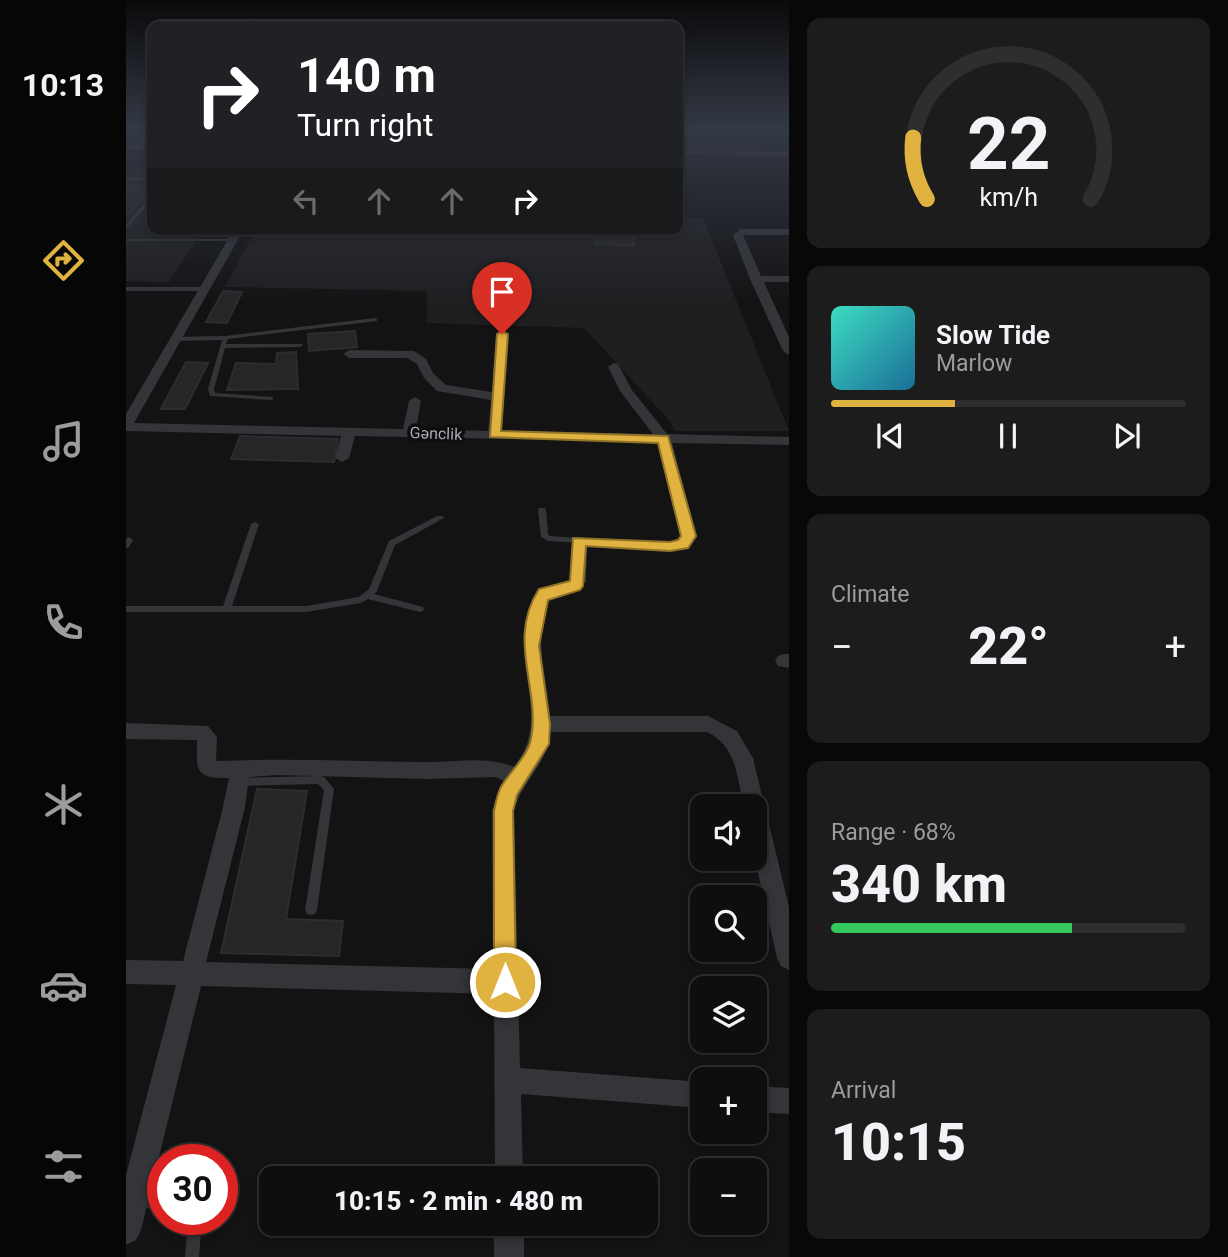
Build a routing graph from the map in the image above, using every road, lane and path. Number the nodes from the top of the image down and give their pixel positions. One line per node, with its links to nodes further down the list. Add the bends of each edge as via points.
1 (147, 203): 2 (lane)
2 (126, 228)
3 (789, 232): 6 (street, via 738,235)
4 (236, 235): 5 (lane); 9 (street)
5 (126, 240)
6 (755, 279): 7 (street); 16 (street)
7 (789, 279)
8 (126, 289): 9 (lane)
9 (205, 289): 13 (street)
10 (375, 320): 12 (lane)
11 (502, 334): 19 (street)
12 (225, 338): 13 (lane); 15 (lane)
13 (175, 339): 22 (street)
14 (300, 345): 15 (lane)
15 (222, 346): 20 (lane, via 212,395)
16 (788, 349)
17 (349, 354): 19 (street, via 410,354 442,388)
18 (614, 367): 26 (street, via 626,391)
19 (498, 397): 25 (street)
20 (271, 398)
21 (415, 401): 24 (street)
22 (126, 426): 23 (street, Gənclik)
23 (349, 430): 24 (street, Gənclik); 28 (street)
24 (409, 432): 25 (street, Gənclik)
25 (495, 434): 26 (street, Gənclik)
26 (663, 439): 27 (street, Gənclik); 32 (street, via 687,541 670,547)
27 (789, 442)
28 (342, 458)
29 (542, 510): 32 (lane, via 544,535)
30 (440, 518): 33 (lane, via 392,543)
31 (255, 524): 34 (lane)
32 (579, 541): 37 (street, via 578,582 574,587 544,593 536,612 531,646)
33 (369, 596): 34 (lane, via 306,609); 36 (lane)
34 (227, 608): 35 (lane)
35 (126, 609)
36 (420, 609)
37 (541, 724): 40 (street, via 540,744); 42 (street, via 708,724 725,730 743,758)
38 (126, 731): 39 (street, via 201,732 207,737 206,765)
39 (239, 776): 40 (street, via 277,767 497,769); 41 (lane, via 320,780 328,789); 44 (street)
40 (518, 778): 45 (street, via 503,811)
41 (311, 910)
42 (789, 958)
43 (126, 972): 44 (street)
44 (192, 974): 45 (street); 51 (street)
45 (505, 982): 46 (street)
46 (509, 1080): 47 (street); 50 (street)
47 (690, 1094)
48 (767, 1100): 49 (street)
49 (789, 1101)
50 (509, 1166)
51 (134, 1199): 52 (lane); 53 (street)
52 (147, 1201)
53 (126, 1230)
54 (194, 1235): 56 (lane)
55 (509, 1236): 57 (street)
56 (192, 1257)
57 (509, 1257)

